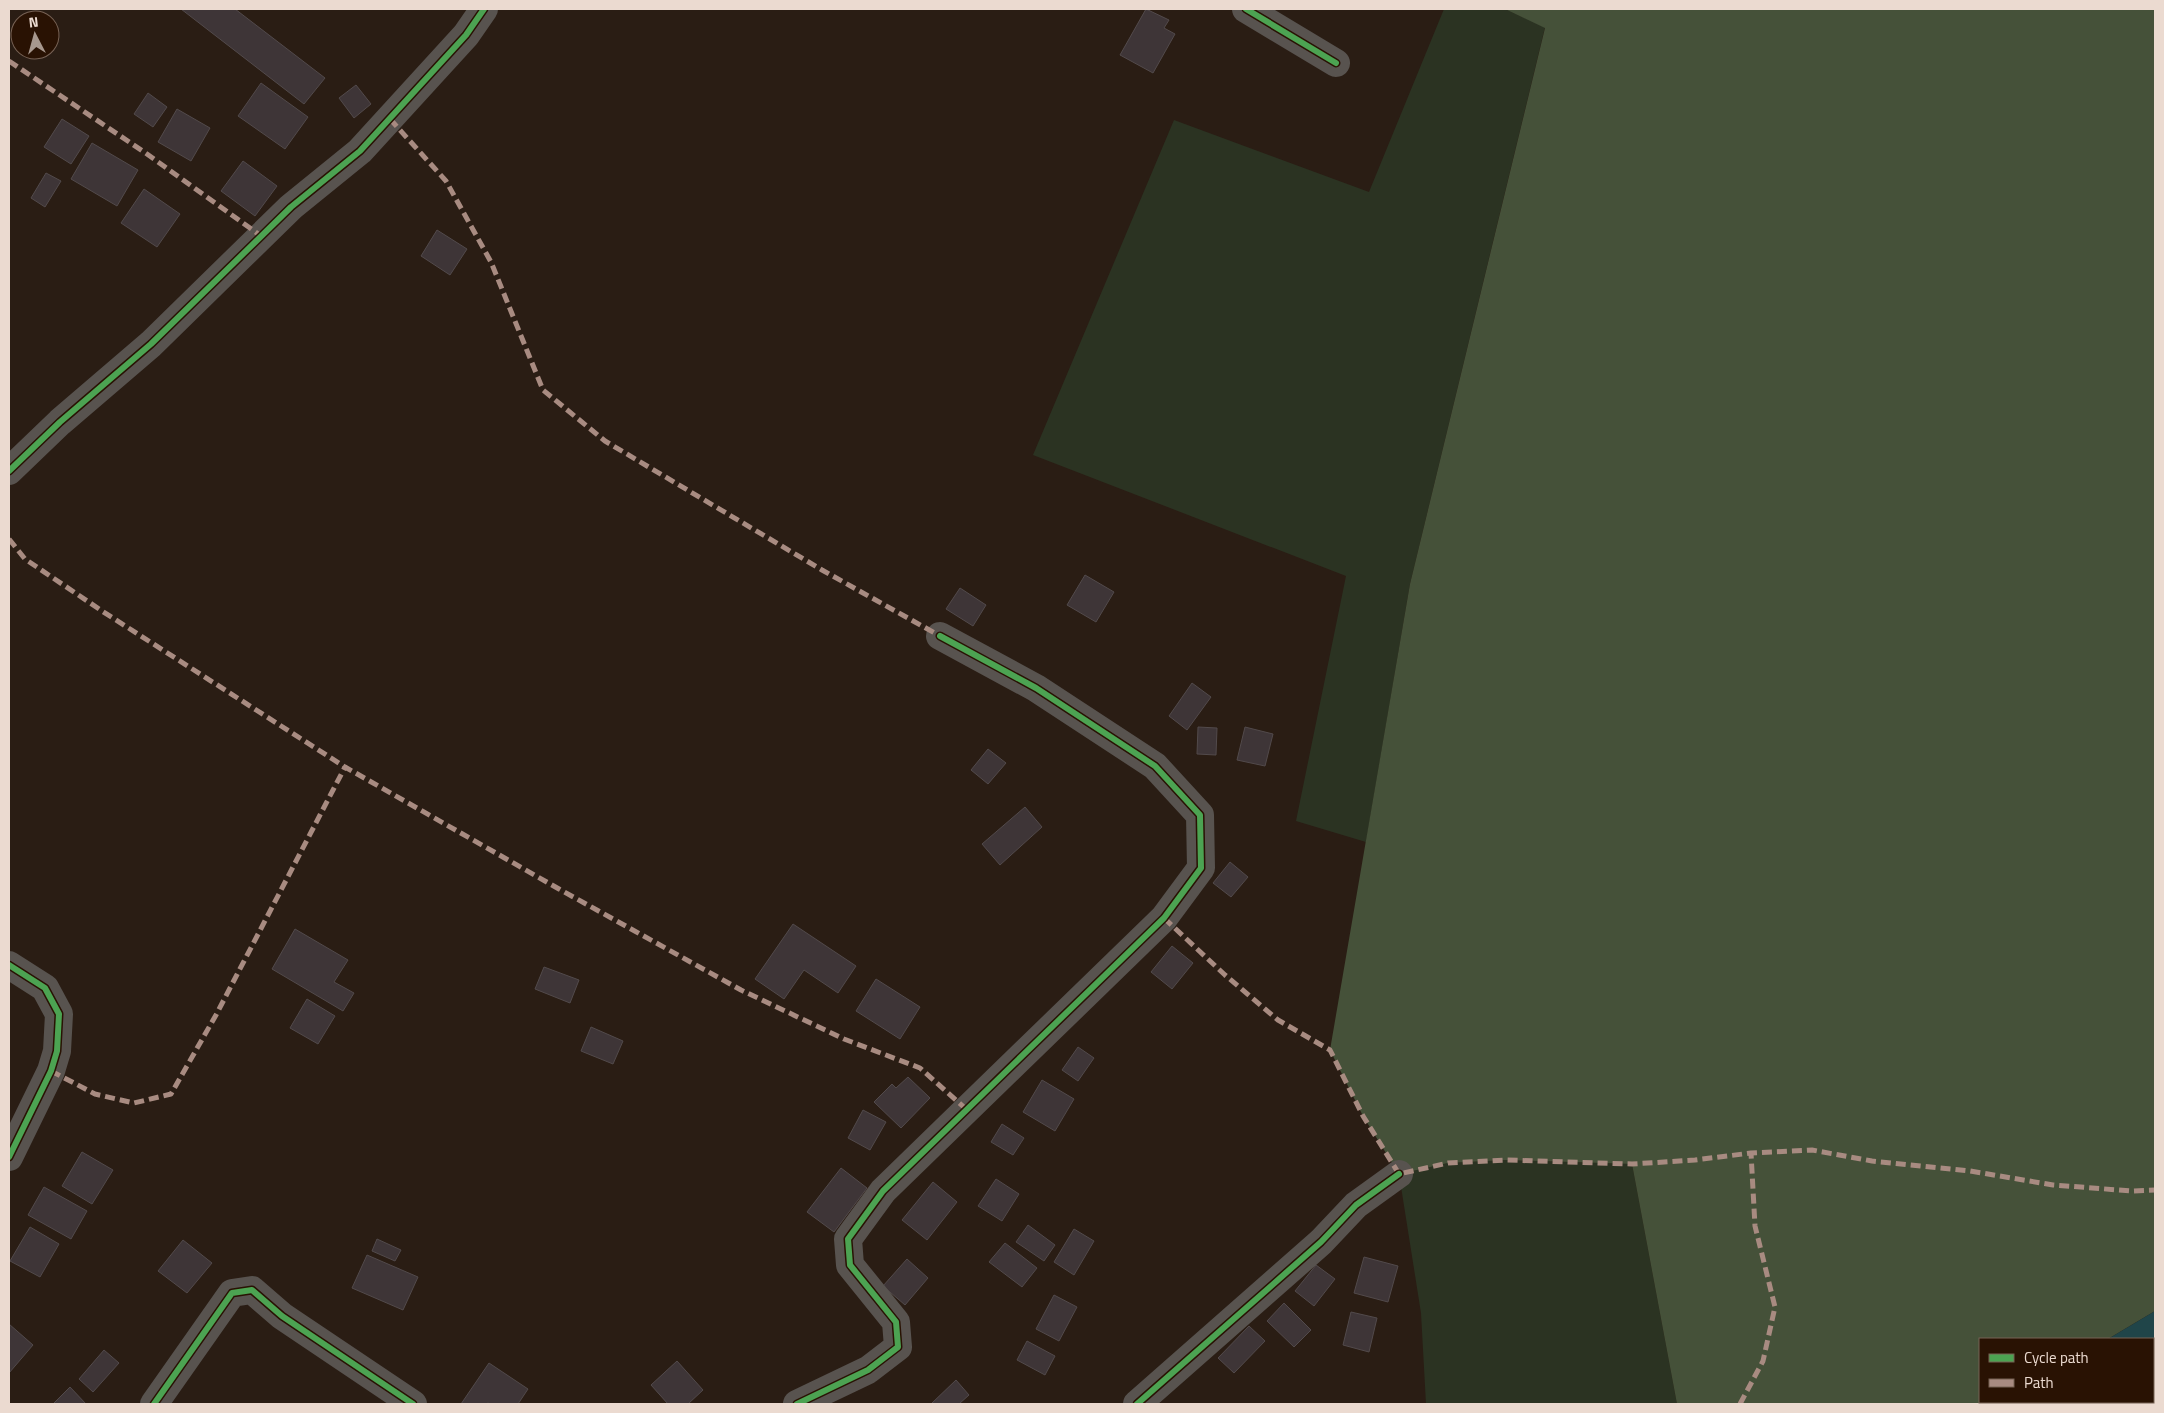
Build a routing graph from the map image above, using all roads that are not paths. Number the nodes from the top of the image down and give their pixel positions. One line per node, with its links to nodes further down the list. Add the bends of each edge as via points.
1 (484, 9): 4 (street, via 466,35 360,151 291,207 152,344 60,422)
2 (1246, 9): 3 (street)
3 (1336, 63)
4 (9, 471)
5 (940, 636): 11 (street, via 1036,688 1155,766 1200,815 1201,868 1164,918 884,1191 848,1239 850,1265 896,1322 898,1347 868,1370)
6 (9, 965): 7 (street, via 45,988 59,1014 57,1051 51,1071)
7 (9, 1157)
8 (1399, 1174): 12 (street, via 1356,1205 1321,1242)
9 (154, 1404): 10 (street, via 232,1293 252,1290 282,1316)
10 (413, 1404)
11 (797, 1404)
12 (1137, 1404)

